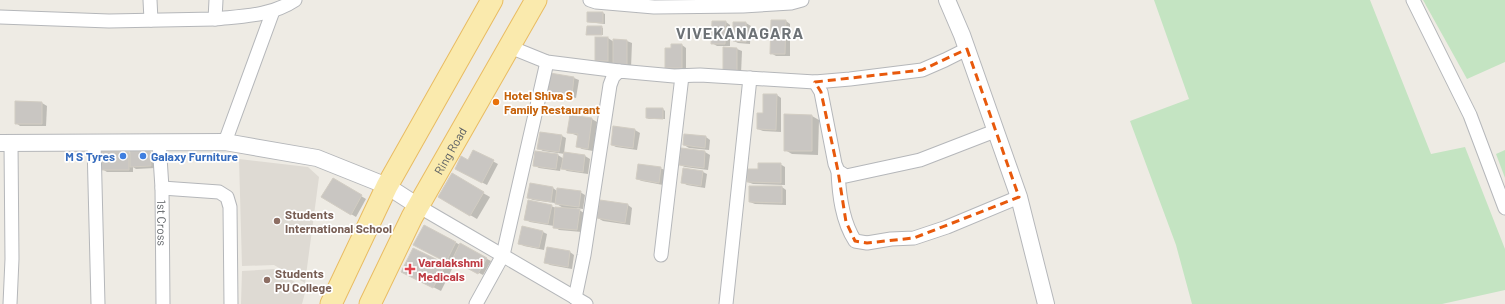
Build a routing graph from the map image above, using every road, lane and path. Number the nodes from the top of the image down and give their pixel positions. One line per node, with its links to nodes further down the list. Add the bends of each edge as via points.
1 (150, 0): 15 (street)
2 (216, 0): 14 (street)
3 (295, 0): 12 (street)
4 (492, 0): 29 (main road)
5 (536, 0): 16 (main road, Ring Road)
6 (590, 0): 11 (street, via 654,8)
7 (802, 0): 10 (street, via 791,3)
8 (947, 0): 17 (street)
9 (1413, 0): 33 (street, via 1470,116)
10 (779, 2): 11 (street)
11 (688, 3)
12 (273, 12): 14 (street); 25 (street)
13 (0, 18): 15 (street)
14 (215, 19): 15 (street)
15 (151, 20)
16 (510, 47): 18 (street); 32 (main road, Ring Road)
17 (967, 49): 22 (street, via 922,70); 23 (street)
18 (546, 62): 19 (street); 34 (street)
19 (619, 71): 20 (street); 36 (street, via 610,85 584,255)
20 (682, 76): 21 (street); 35 (street)
21 (750, 78): 22 (street); 44 (street)
22 (815, 82): 28 (street, via 821,92)
23 (995, 131): 28 (street, via 920,160 846,176); 31 (street)
24 (159, 142): 25 (street); 27 (street); 30 (street, 1st Cross)
25 (225, 142): 29 (street, via 317,158)
26 (5, 143): 27 (street); 37 (street, via 12,259)
27 (94, 144): 38 (street)
28 (838, 171): 31 (street, via 838,186 850,234 856,241 867,243 914,238)
29 (387, 186): 32 (street); 41 (main road)
30 (162, 188): 39 (street, 1st Cross); 40 (street, via 219,192 227,197 230,207)
31 (1019, 197): 45 (street)
32 (418, 206): 34 (street); 42 (main road, Ring Road)
33 (1505, 208)
34 (503, 255): 36 (street); 43 (street)
35 (661, 255)
36 (581, 301)
37 (10, 304)
38 (98, 304)
39 (163, 304)
40 (231, 304)
41 (331, 304)
42 (370, 304)
43 (476, 304)
44 (726, 304)
45 (1046, 304)

